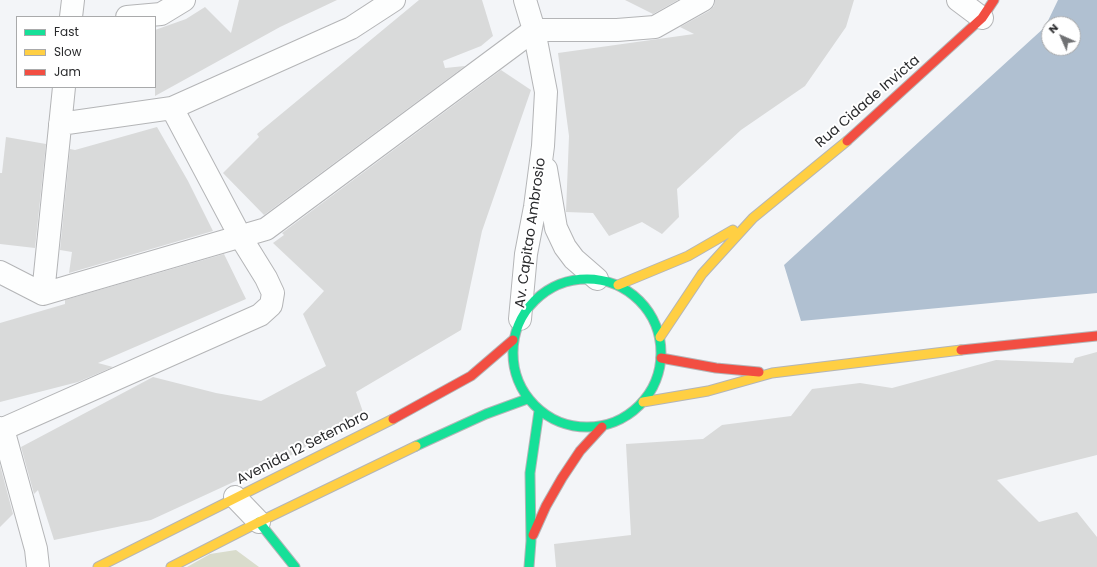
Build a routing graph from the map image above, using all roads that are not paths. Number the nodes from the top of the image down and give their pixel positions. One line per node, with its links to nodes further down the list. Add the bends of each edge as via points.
1 (73, 0): 8 (street)
2 (184, 0): 9 (street, via 161,14)
3 (394, 0): 12 (street, via 351,28)
4 (525, 0): 10 (street, Av. Capitao Ambrosio)
5 (703, 0): 10 (street, via 655,27 617,30)
6 (958, 0): 7 (street)
7 (988, 9): 15 (main road, Rua Cidade Invicta, via 866,124)
8 (71, 16)
9 (138, 16)
10 (534, 30): 14 (street, Av. Capitao Ambrosio, via 546,92); 16 (street, via 266,229)
11 (64, 88): 13 (street)
12 (172, 108): 13 (street); 16 (street)
13 (60, 124): 20 (street)
14 (543, 146): 18 (street, Av. Capitao Ambrosio, via 556,228 574,259); 21 (street, Av. Capitao Ambrosio, via 526,254)
15 (753, 218): 19 (main road, Rua Cidade Invicta, via 688,256); 23 (main road, Rua Cidade Invicta, via 702,274)
16 (240, 236): 20 (street); 31 (street, via 273,293 271,305 260,315)
17 (0, 272): 20 (street)
18 (597, 279): 19 (main road); 21 (main road, via 574,279 552,287 534,300)
19 (618, 285): 23 (main road, via 638,298 652,316)
20 (43, 294)
21 (520, 320): 24 (main road)
22 (1097, 336): 26 (main road)
23 (660, 337): 25 (main road)
24 (513, 340): 27 (main road, via 512,361 516,381); 32 (main road, Avenida 12 Setembro, via 470,376 441,393)
25 (661, 358): 26 (main road, via 716,368); 28 (main road, via 656,381)
26 (772, 373): 28 (main road, via 708,391)
27 (526, 399): 29 (main road); 33 (main road, via 437,436)
28 (643, 402): 30 (main road, via 624,418)
29 (539, 411): 30 (main road, via 558,422 579,428); 34 (main road, via 530,473)
30 (602, 427): 34 (main road, via 580,451 562,478)
31 (1, 428): 35 (street, via 36,548)
32 (235, 498): 33 (street); 36 (main road, Avenida 12 Setembro)
33 (259, 522): 37 (main road); 38 (main road)
34 (531, 541): 39 (main road)
35 (38, 567)
36 (98, 567)
37 (171, 567)
38 (295, 567)
39 (528, 567)

